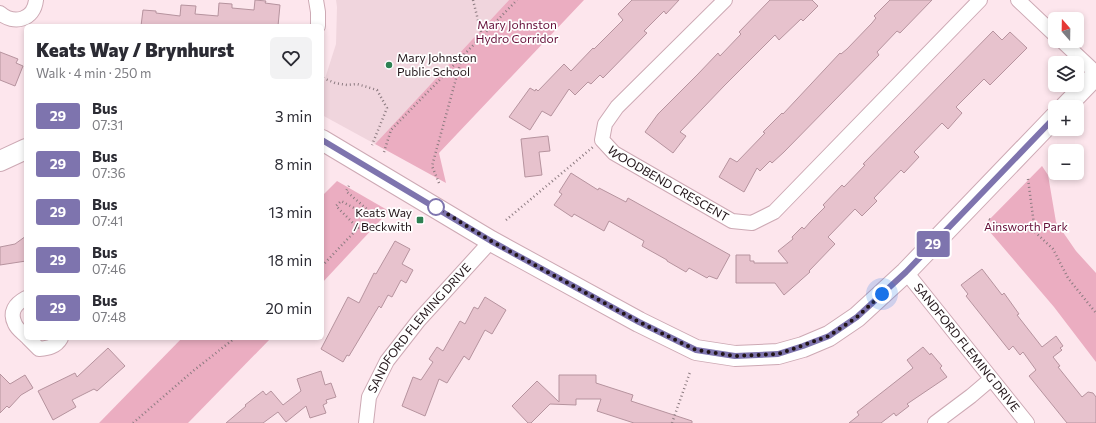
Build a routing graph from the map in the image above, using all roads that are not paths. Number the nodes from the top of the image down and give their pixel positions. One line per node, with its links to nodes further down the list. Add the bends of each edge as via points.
1 (37, 0): 6 (street, via 33,11 26,18 12,20)
2 (316, 0): 7 (street)
3 (724, 0): 4 (street, WOODBEND CRESCENT, via 617,107 605,124 602,140 614,153 732,221 752,223 774,212)
4 (980, 0)
5 (1018, 0): 8 (street)
6 (0, 13)
7 (318, 24)
8 (1048, 28)
9 (1069, 48): 10 (street)
10 (1096, 74): 11 (street)
11 (1072, 100)
12 (1048, 125): 17 (street)
13 (324, 141): 16 (street)
14 (24, 150): 15 (street)
15 (0, 161)
16 (491, 241): 17 (street, via 639,322 696,350 735,356 778,354 829,336 857,317); 23 (street, SANDFORD FLEMING DRIVE, via 419,320 387,361 369,397)
17 (906, 272): 22 (street, SANDFORD FLEMING DRIVE)
18 (24, 299): 19 (street, via 18,302 12,313 15,325)
19 (24, 334)
20 (30, 340): 21 (street, via 39,349 50,348)
21 (60, 340)
22 (991, 378): 24 (street); 25 (street, SANDFORD FLEMING DRIVE)
23 (366, 423)
24 (935, 423)
25 (1027, 423)

